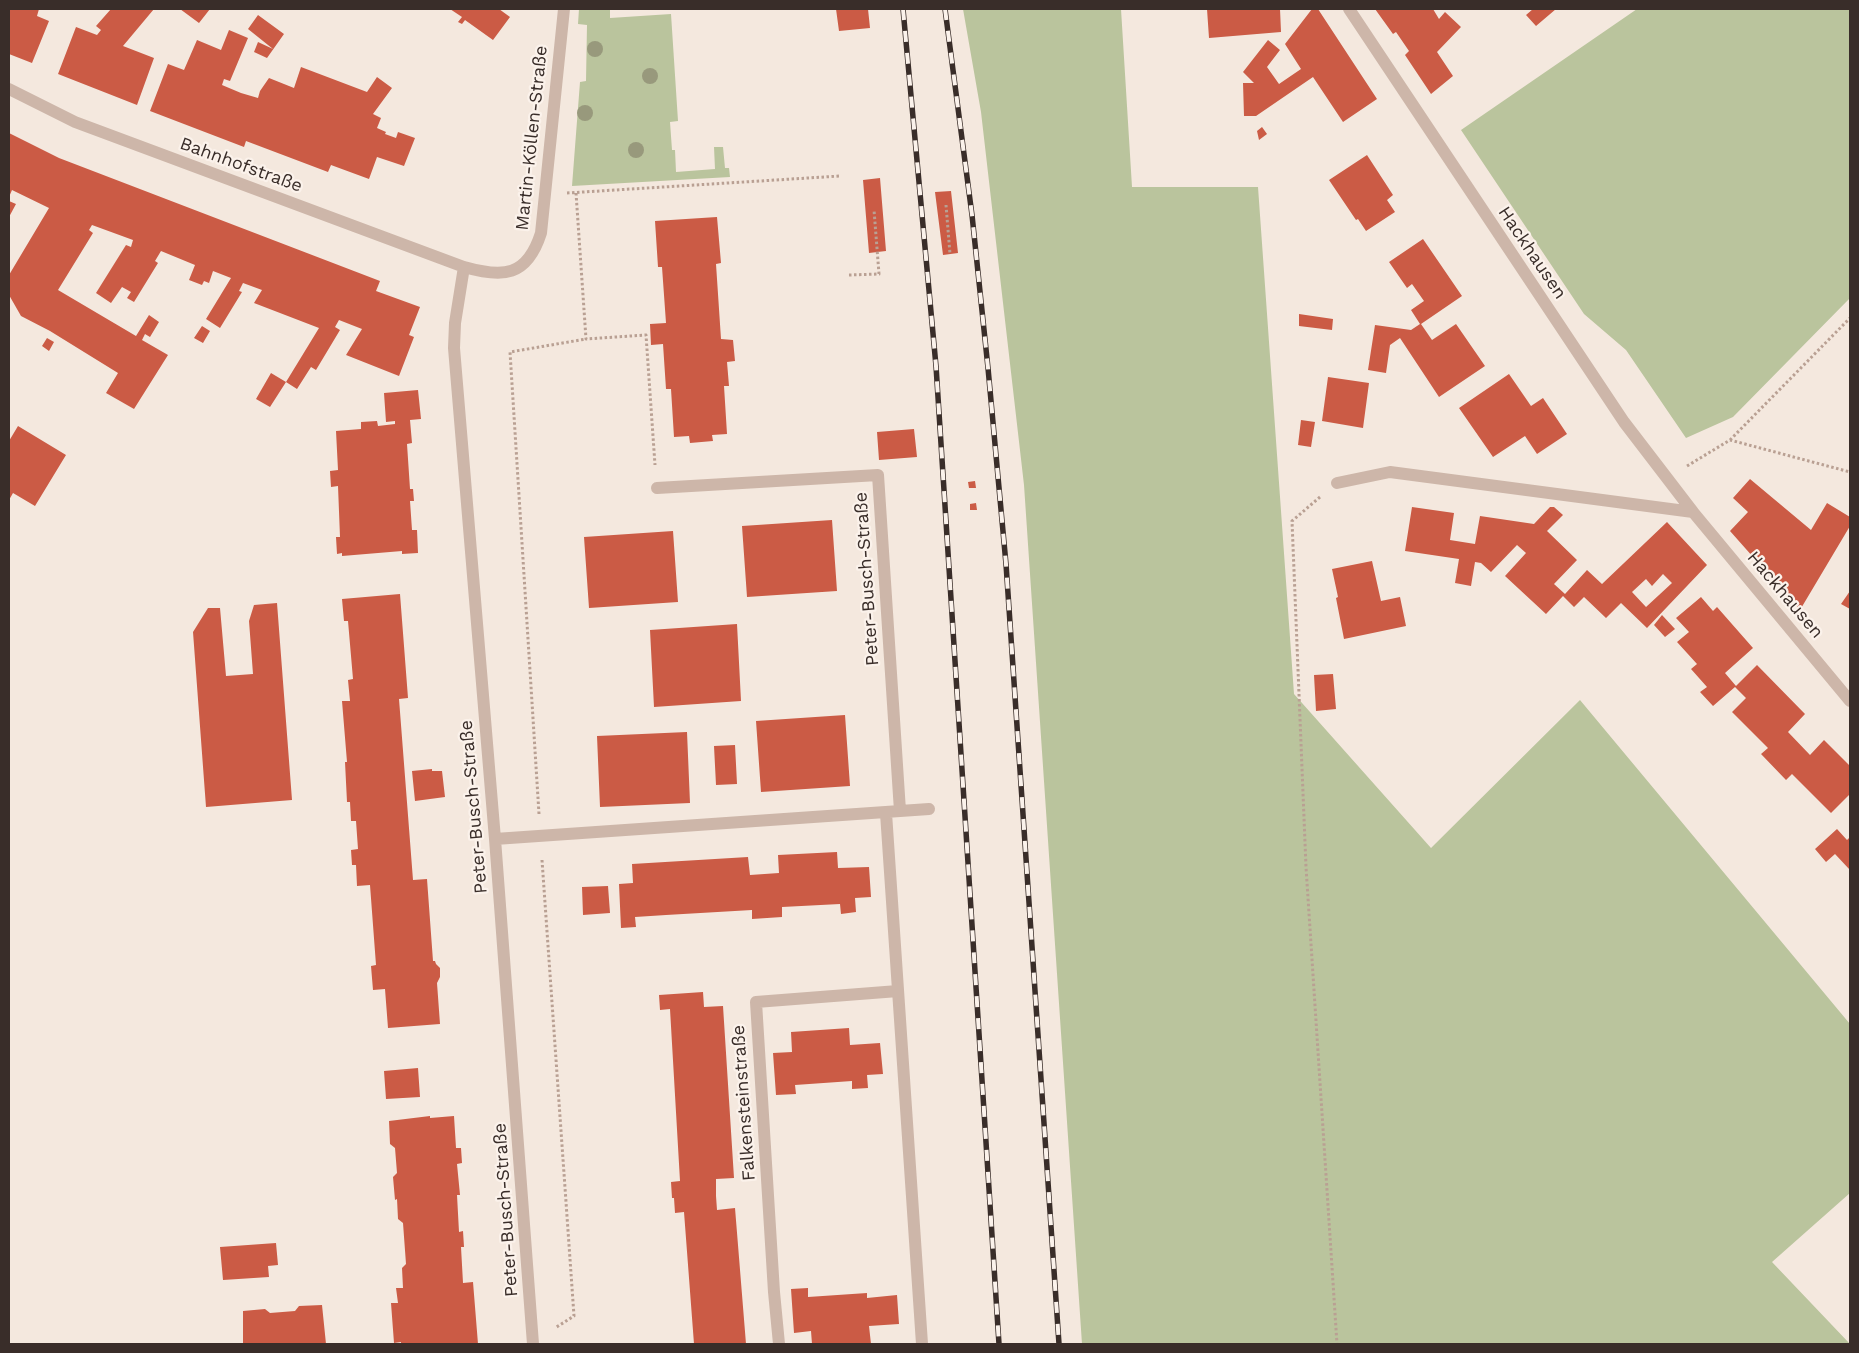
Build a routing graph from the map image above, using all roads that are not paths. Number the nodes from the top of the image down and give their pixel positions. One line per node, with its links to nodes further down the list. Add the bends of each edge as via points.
1 (564, 9): 4 (street, Martin-Köllen-Straße, via 541,233 536,248 520,267 498,274)
2 (1349, 9): 7 (street, Hackhausen, via 1611,404)
3 (9, 89): 4 (street, Bahnhofstraße, via 75,122)
4 (464, 267): 12 (street, Peter-Busch-Straße, via 454,348)
5 (1337, 483): 7 (street, via 1390,472)
6 (657, 488): 10 (street, Peter-Busch-Straße, via 878,475)
7 (1693, 512): 8 (street, Hackhausen)
8 (1850, 701)
9 (929, 809): 10 (street)
10 (900, 811): 11 (street)
11 (886, 813): 12 (street); 13 (street)
12 (495, 839): 14 (street, Peter-Busch-Straße)
13 (898, 991): 15 (street, Falkensteinstraße, via 756,1002); 16 (street)
14 (533, 1344)
15 (779, 1344)
16 (922, 1344)

